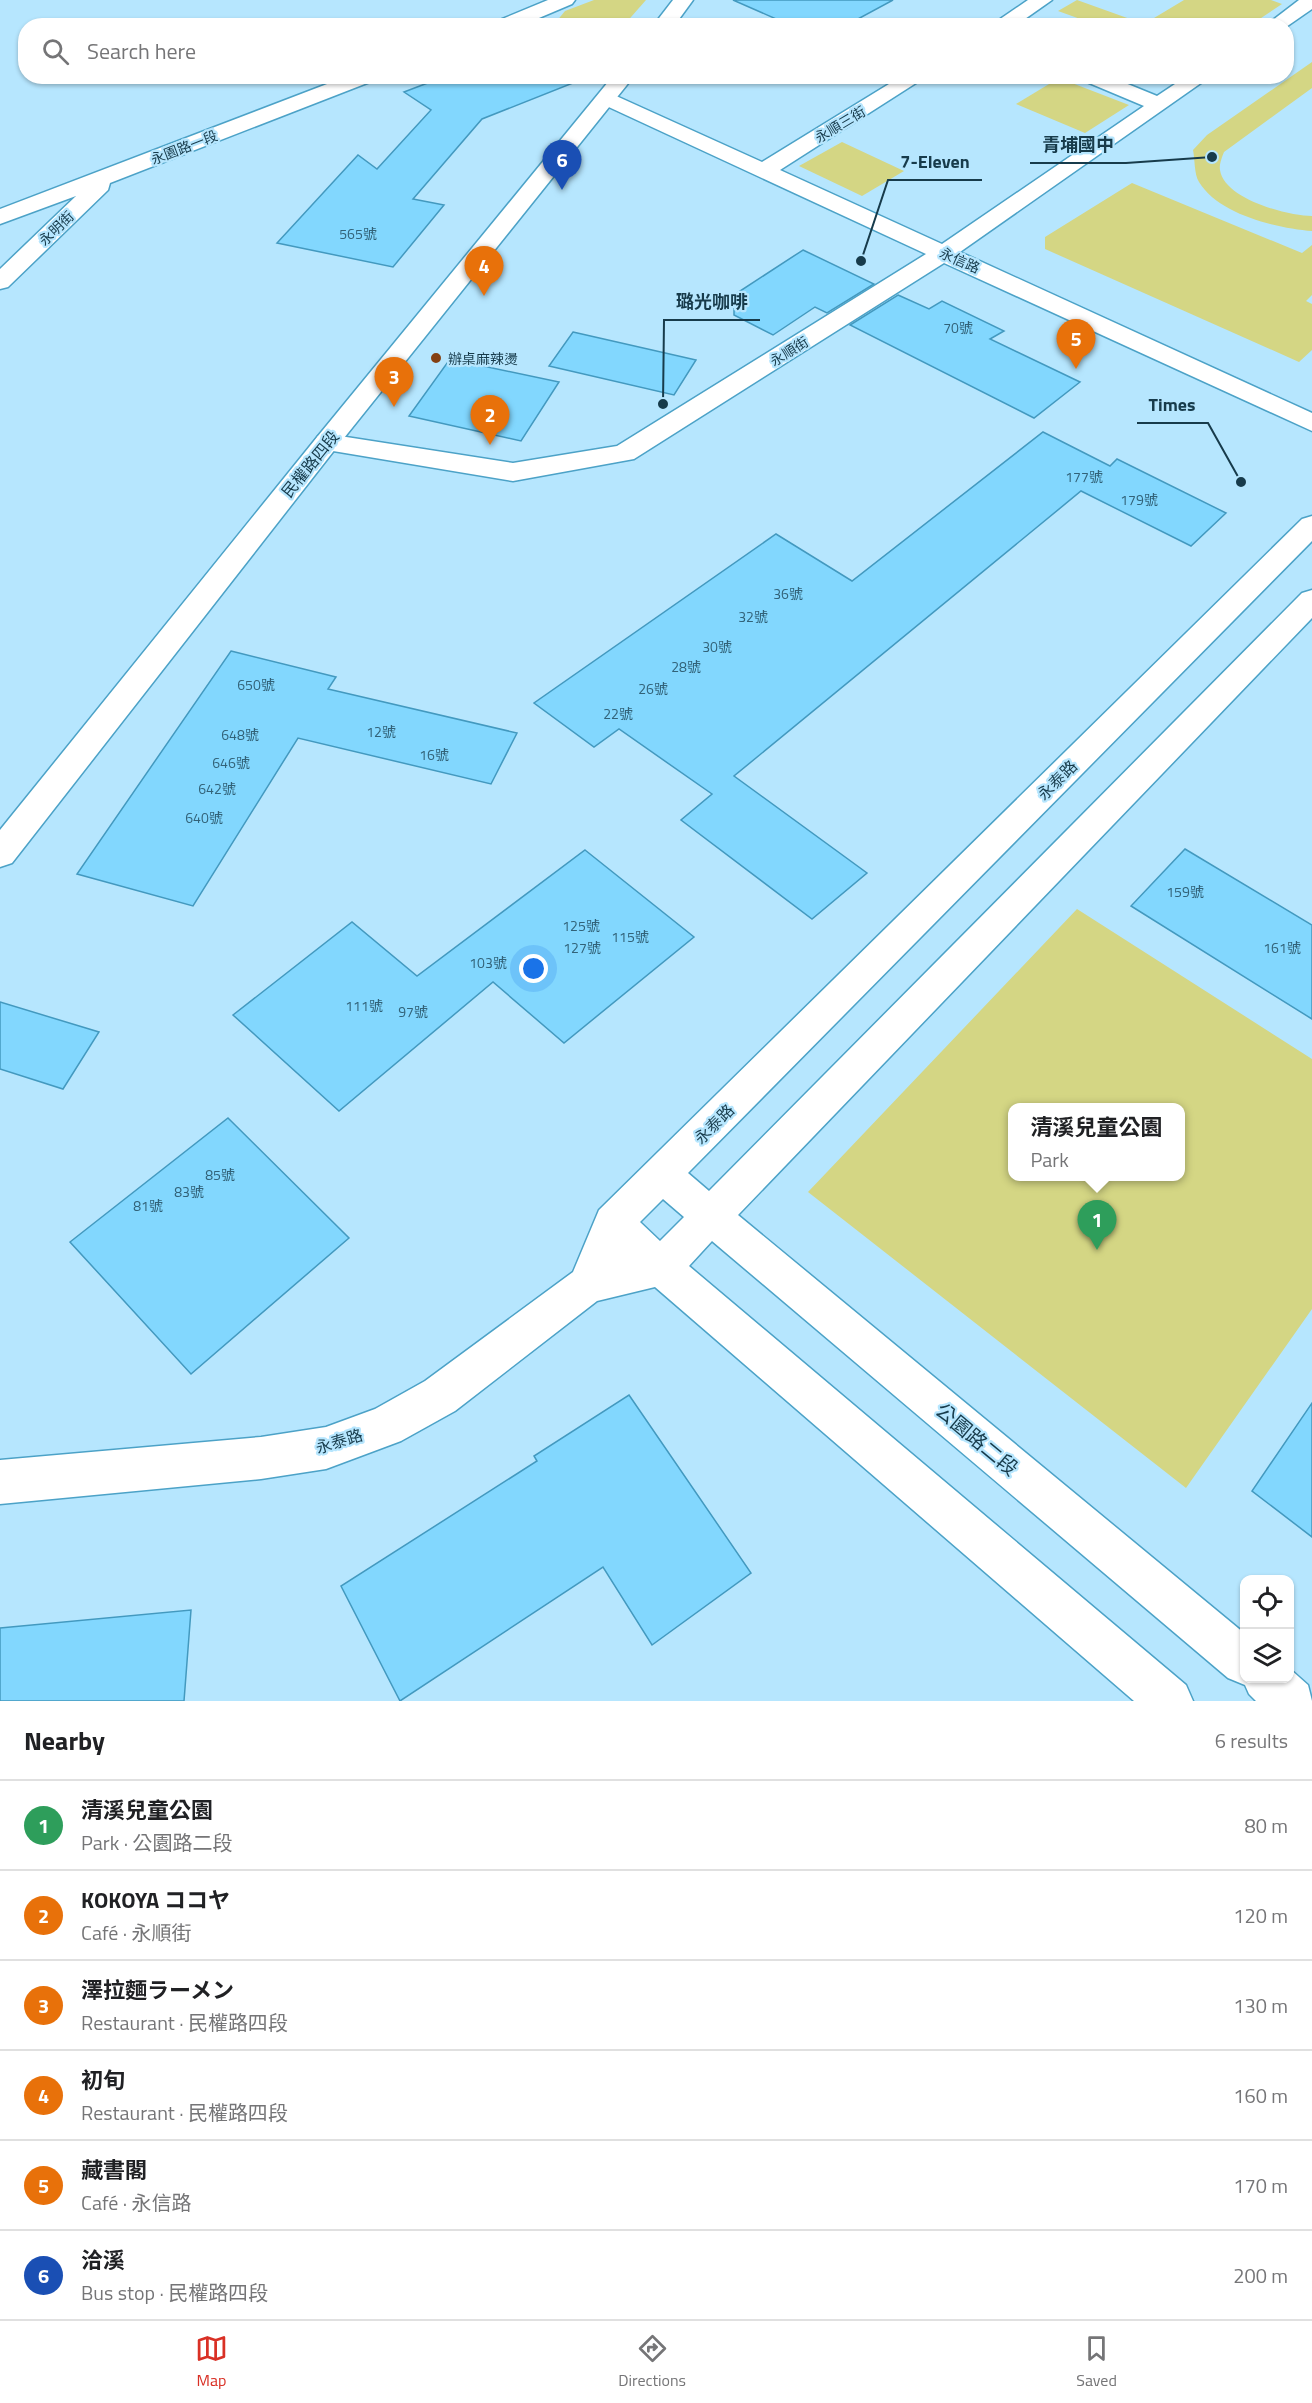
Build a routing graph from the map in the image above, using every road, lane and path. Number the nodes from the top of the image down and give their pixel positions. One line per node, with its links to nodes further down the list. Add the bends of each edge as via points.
1 (565, 0): 5 (street)
2 (683, 0): 6 (street)
3 (1042, 0): 7 (street)
4 (1312, 0): 8 (street)
5 (525, 18)
6 (669, 18)
7 (1013, 18)
8 (1286, 18)
9 (347, 84): 16 (street, 永園路一段)
10 (616, 84): 15 (street, 永信路); 21 (street, 民權路四段)
11 (904, 84): 15 (street, 永順三街)
12 (1109, 84): 14 (street)
13 (1190, 84): 14 (street, 永順街)
14 (1160, 105): 18 (street, 永順街)
15 (763, 171): 18 (street, 永信路)
16 (111, 175): 17 (street, 永園路一段); 19 (street, 永明街)
17 (0, 217)
18 (944, 253): 20 (street, 永信路); 21 (street, 永順街, via 626,453 513,472)
19 (0, 282)
20 (1312, 423)
21 (327, 442): 24 (street, 民權路四段)
22 (1312, 525): 25 (street, 永泰路)
23 (1312, 600): 26 (street)
24 (0, 854)
25 (663, 1176): 26 (street, 公園路二段); 27 (street, 永泰路)
26 (710, 1217): 28 (street); 31 (street, 公園路二段)
27 (613, 1223): 28 (street); 29 (street, 永泰路)
28 (661, 1267): 29 (street); 33 (street)
29 (587, 1285): 30 (street, 永泰路, via 440,1396 386,1426 326,1448 261,1458)
30 (0, 1482)
31 (1240, 1658)
32 (1271, 1683): 34 (street)
33 (1170, 1701)
34 (1292, 1701)

